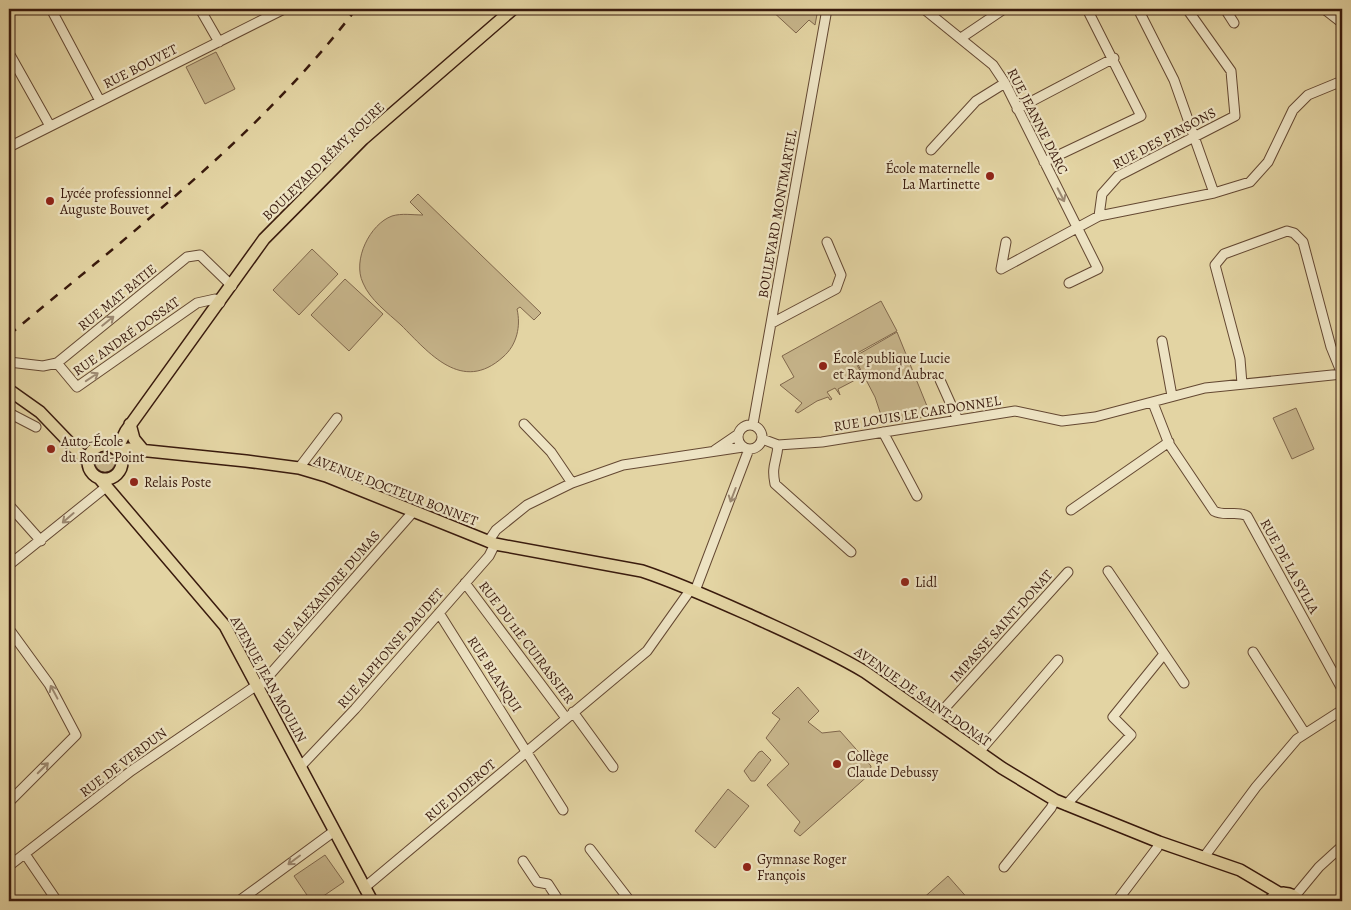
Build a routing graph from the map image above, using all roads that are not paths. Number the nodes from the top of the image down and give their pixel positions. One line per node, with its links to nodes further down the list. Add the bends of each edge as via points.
1 (51, 9): 21 (street)
2 (200, 9): 16 (street)
3 (284, 9): 16 (street, RUE BOUVET)
4 (514, 9): 34 (main road, BOULEVARD RÉMY ROURE, via 363,139 264,239)
5 (827, 9): 36 (street, BOULEVARD MONTMARTEL)
6 (924, 9): 15 (street, RUE JEANNE D'ARC)
7 (1004, 9): 15 (street)
8 (1088, 9): 18 (street)
9 (1138, 9): 24 (street, via 1174,80)
10 (1187, 9): 24 (street, RUE DES PINSONS, via 1231,71 1235,116)
11 (1225, 9): 13 (street)
12 (1324, 9): 14 (street)
13 (1234, 23)
14 (1342, 23)
15 (961, 38): 20 (street, RUE JEANNE D'ARC, via 994,65)
16 (219, 42): 21 (street, RUE BOUVET)
17 (9, 53): 23 (street)
18 (1114, 58): 22 (street); 27 (street, via 1142,116)
19 (1342, 81): 28 (street, via 1308,95 1293,110 1268,162 1250,182)
20 (1005, 84): 22 (street, RUE JEANNE D'ARC); 26 (street, via 976,101)
21 (100, 101): 23 (street, RUE BOUVET)
22 (1017, 109): 27 (street, RUE JEANNE D'ARC)
23 (50, 126): 25 (street, RUE BOUVET)
24 (1193, 138): 28 (street); 29 (street, RUE DES PINSONS, via 1118,176 1102,194)
25 (9, 147)
26 (931, 150)
27 (1044, 162): 30 (street, RUE JEANNE D'ARC, one-way to 30)
28 (1214, 193): 29 (street)
29 (1099, 216): 30 (street)
30 (1078, 228): 32 (street, via 1001,269); 33 (street, RUE JEANNE D'ARC, via 1098,269)
31 (827, 242): 36 (street, via 841,275 836,289)
32 (1006, 242)
33 (1070, 283)
34 (232, 286): 35 (main road, BOULEVARD RÉMY ROURE); 39 (street, RUE MAT BATIE, one-way to 34, via 187,256 200,255)
35 (220, 303): 39 (street, RUE ANDRÉ DOSSAT, one-way to 35, via 77,387 197,303 215,299); 52 (main road, BOULEVARD RÉMY ROURE)
36 (772, 323): 50 (street, BOULEVARD MONTMARTEL)
37 (1162, 341): 44 (street)
38 (9, 362): 39 (street, via 43,366)
39 (57, 363)
40 (1342, 374): 42 (street, RUE LOUIS LE CARDONNEL); 42 (street, via 1331,348 1303,242 1294,233 1287,232 1224,254 1215,265 1240,358)
41 (940, 380): 48 (street)
42 (1242, 384): 44 (street, RUE LOUIS LE CARDONNEL)
43 (9, 390): 55 (main road, via 40,412)
44 (1172, 396): 45 (street, RUE LOUIS LE CARDONNEL)
45 (1153, 403): 48 (street, RUE LOUIS LE CARDONNEL, via 1062,421 1015,410); 57 (street, RUE DE LA SYLLA)
46 (9, 413): 51 (street)
47 (337, 418): 66 (street)
48 (958, 420): 53 (street, RUE LOUIS LE CARDONNEL)
49 (524, 424): 67 (street, via 551,452)
50 (753, 424): 54 (street, via 741,428); 56 (street, via 761,430)
51 (36, 427)
52 (128, 428): 59 (main road, BOULEVARD RÉMY ROURE); 61 (main road, BOULEVARD RÉMY ROURE); 62 (main road)
53 (883, 432): 58 (street, RUE LOUIS LE CARDONNEL); 69 (street)
54 (737, 435): 60 (street); 63 (street)
55 (66, 437): 59 (main road); 64 (main road)
56 (762, 440): 58 (street, RUE LOUIS LE CARDONNEL); 60 (street, via 756,448)
57 (1168, 442): 71 (street); 88 (street, RUE DE LA SYLLA, via 1214,511 1247,516)
58 (778, 445): 75 (street, via 778,457 772,470 775,484)
59 (99, 447): 61 (main road); 64 (main road)
60 (746, 448): 63 (street); 80 (street, RUE DIDEROT, one-way to 80)
61 (117, 450): 62 (main road, AVENUE DOCTEUR BONNET); 65 (main road)
62 (143, 450): 65 (main road, via 133,453); 66 (main road, AVENUE DOCTEUR BONNET)
63 (710, 451): 67 (street, via 623,466)
64 (87, 461): 68 (main road, via 90,472)
65 (122, 464): 68 (main road)
66 (299, 468): 72 (main road, AVENUE DOCTEUR BONNET)
67 (572, 482): 74 (street, via 527,505 496,530)
68 (107, 484): 73 (street, one-way to 73); 87 (main road, AVENUE JEAN MOULIN, via 225,626)
69 (917, 496)
70 (9, 505): 73 (street)
71 (1071, 510)
72 (413, 512): 74 (main road, AVENUE DOCTEUR BONNET); 87 (street, RUE ALEXANDRE DUMAS)
73 (41, 541): 76 (street)
74 (491, 543): 79 (street, RUE ALPHONSE DAUDET, via 489,556); 80 (main road, AVENUE DE SAINT-DONAT, via 642,571)
75 (851, 552)
76 (9, 566)
77 (1108, 571): 84 (street)
78 (1068, 572): 91 (street, IMPASSE SAINT-DONAT)
79 (465, 583): 81 (street, RUE ALPHONSE DAUDET); 90 (street, RUE DU 11E CUIRASSIER)
80 (693, 590): 90 (street, RUE DIDEROT, via 647,651); 91 (main road, AVENUE DE SAINT-DONAT, via 842,658)
81 (439, 613): 93 (street, RUE BLANQUI); 95 (street, RUE ALPHONSE DAUDET)
82 (9, 629): 98 (street, one-way to 82, via 76,735 49,684)
83 (1253, 652): 92 (street)
84 (1164, 654): 86 (street); 99 (street, via 1113,717 1131,735)
85 (1058, 660): 94 (street)
86 (1184, 683)
87 (258, 686): 95 (main road, AVENUE JEAN MOULIN); 105 (street, RUE DE VERDUN, via 125,776)
88 (1342, 689)
89 (1342, 710): 92 (street)
90 (569, 715): 93 (street, RUE DIDEROT); 96 (street)
91 (934, 720): 94 (main road, AVENUE DE SAINT-DONAT)
92 (1304, 732): 106 (street, via 1256,786)
93 (527, 750): 100 (street, RUE BLANQUI); 110 (street, RUE DIDEROT)
94 (979, 752): 97 (main road, AVENUE DE SAINT-DONAT)
95 (300, 767): 101 (main road, AVENUE JEAN MOULIN)
96 (613, 767)
97 (1055, 800): 99 (main road, AVENUE DE SAINT-DONAT); 109 (street)
98 (9, 802)
99 (1066, 805): 102 (main road, AVENUE DE SAINT-DONAT)
100 (563, 810)
101 (334, 832): 110 (main road, AVENUE JEAN MOULIN); 114 (street, one-way to 114)
102 (1159, 842): 106 (main road, AVENUE DE SAINT-DONAT); 118 (street)
103 (590, 848): 117 (street)
104 (1341, 850): 112 (street, via 1318,867)
105 (25, 854): 108 (street, RUE DE VERDUN); 113 (street)
106 (1204, 857): 111 (main road, AVENUE DE SAINT-DONAT, via 1247,875)
107 (522, 861): 116 (street, via 537,882 548,884)
108 (9, 866)
109 (1004, 867)
110 (364, 888): 115 (main road, AVENUE JEAN MOULIN)
111 (1272, 899): 112 (main road, via 1287,893)
112 (1297, 899)
113 (57, 901)
114 (239, 901)
115 (372, 901)
116 (559, 901)
117 (630, 901)
118 (1117, 901)

